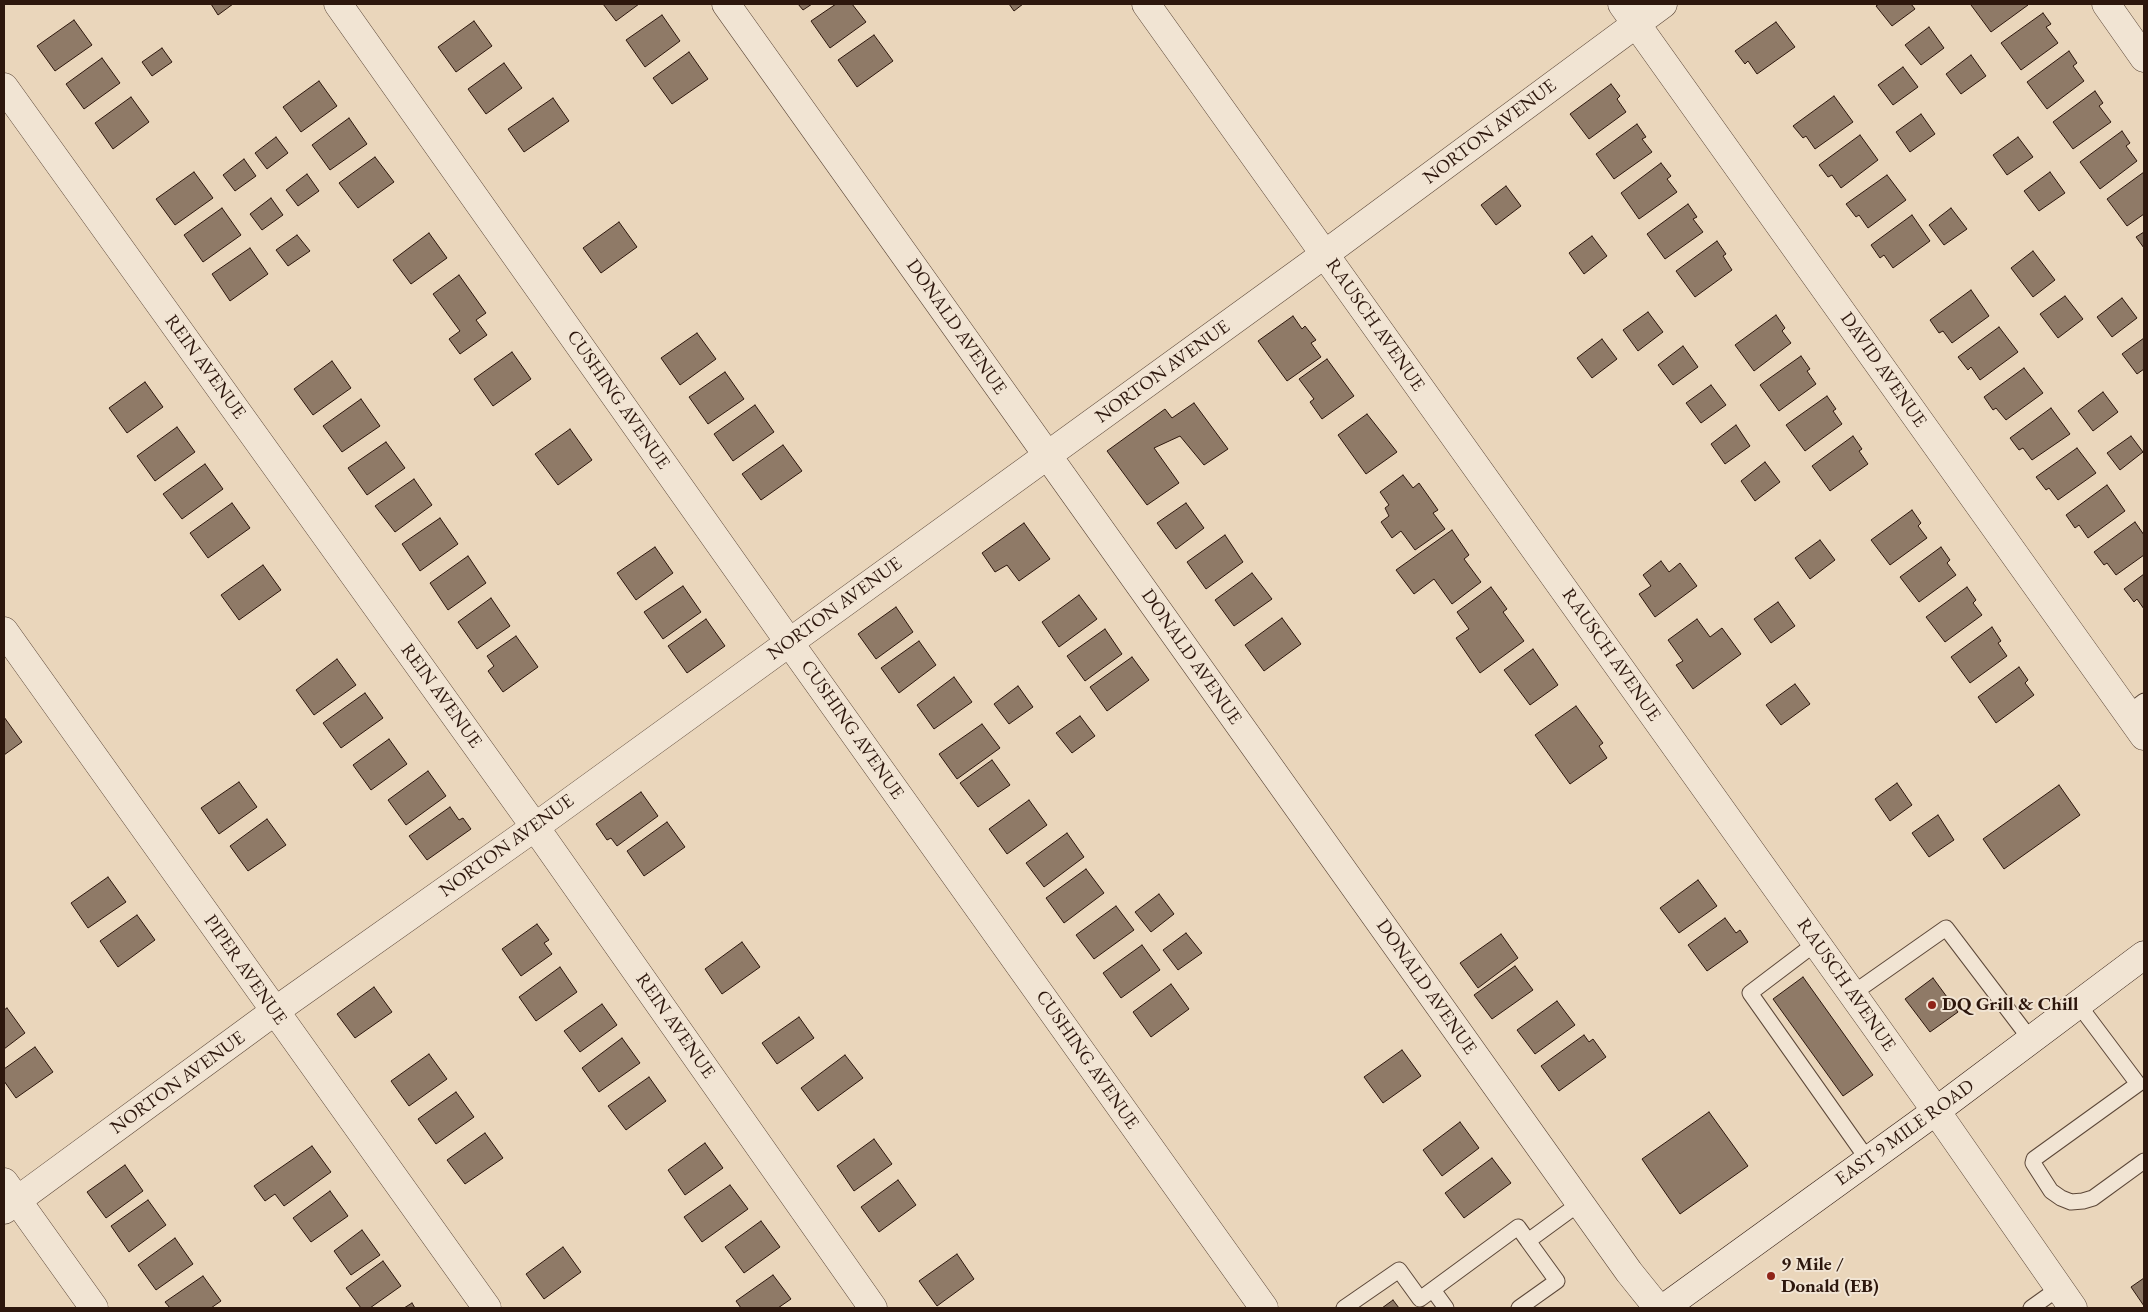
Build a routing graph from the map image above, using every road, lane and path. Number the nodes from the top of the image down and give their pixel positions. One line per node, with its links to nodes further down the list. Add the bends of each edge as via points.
1 (338, 4): 12 (street, CUSHING AVENUE)
2 (726, 4): 10 (street, DONALD AVENUE)
3 (1146, 4): 9 (street, RAUSCH AVENUE)
4 (1663, 4): 6 (street, NORTON AVENUE)
5 (2106, 4): 7 (street)
6 (1629, 14): 9 (street, NORTON AVENUE); 13 (street, DAVID AVENUE)
7 (2144, 58)
8 (4, 87): 15 (street, REIN AVENUE)
9 (1325, 254): 10 (street, NORTON AVENUE); 16 (street, RAUSCH AVENUE)
10 (1048, 456): 12 (street, NORTON AVENUE); 27 (street, DONALD AVENUE)
11 (4, 631): 20 (street, PIPER AVENUE)
12 (789, 642): 15 (street, NORTON AVENUE); 34 (street, CUSHING AVENUE)
13 (2136, 707): 14 (street, DAVID AVENUE)
14 (2144, 736)
15 (535, 826): 20 (street, NORTON AVENUE); 33 (street, REIN AVENUE)
16 (1816, 943): 18 (street, RAUSCH AVENUE); 24 (lane, via 1750,993)
17 (2144, 955): 19 (street, EAST 9 MILE ROAD)
18 (1852, 994): 21 (lane, via 1946,928); 23 (street, RAUSCH AVENUE)
19 (2078, 1004): 21 (street, EAST 9 MILE ROAD); 22 (lane)
20 (275, 1012): 26 (street, NORTON AVENUE); 32 (street, PIPER AVENUE)
21 (2031, 1040): 23 (street, EAST 9 MILE ROAD)
22 (2141, 1082): 25 (lane, via 2034,1159 2033,1164 2051,1191 2071,1202 2083,1202)
23 (1936, 1111): 24 (street, EAST 9 MILE ROAD); 30 (street, RAUSCH AVENUE)
24 (1868, 1160): 39 (street, EAST 9 MILE ROAD)
25 (2144, 1161)
26 (8, 1197): 31 (street)
27 (1580, 1203): 28 (lane); 38 (street, DONALD AVENUE)
28 (1528, 1241): 29 (lane, via 1518,1228); 37 (lane, via 1556,1281)
29 (1433, 1290): 35 (lane, via 1420,1299 1399,1270); 36 (lane)
30 (2066, 1298): 40 (lane)
31 (94, 1308)
32 (486, 1308)
33 (873, 1308)
34 (1264, 1308)
35 (1344, 1308)
36 (1446, 1308)
37 (1519, 1308)
38 (1658, 1308)
39 (1664, 1308)
40 (2031, 1308)

